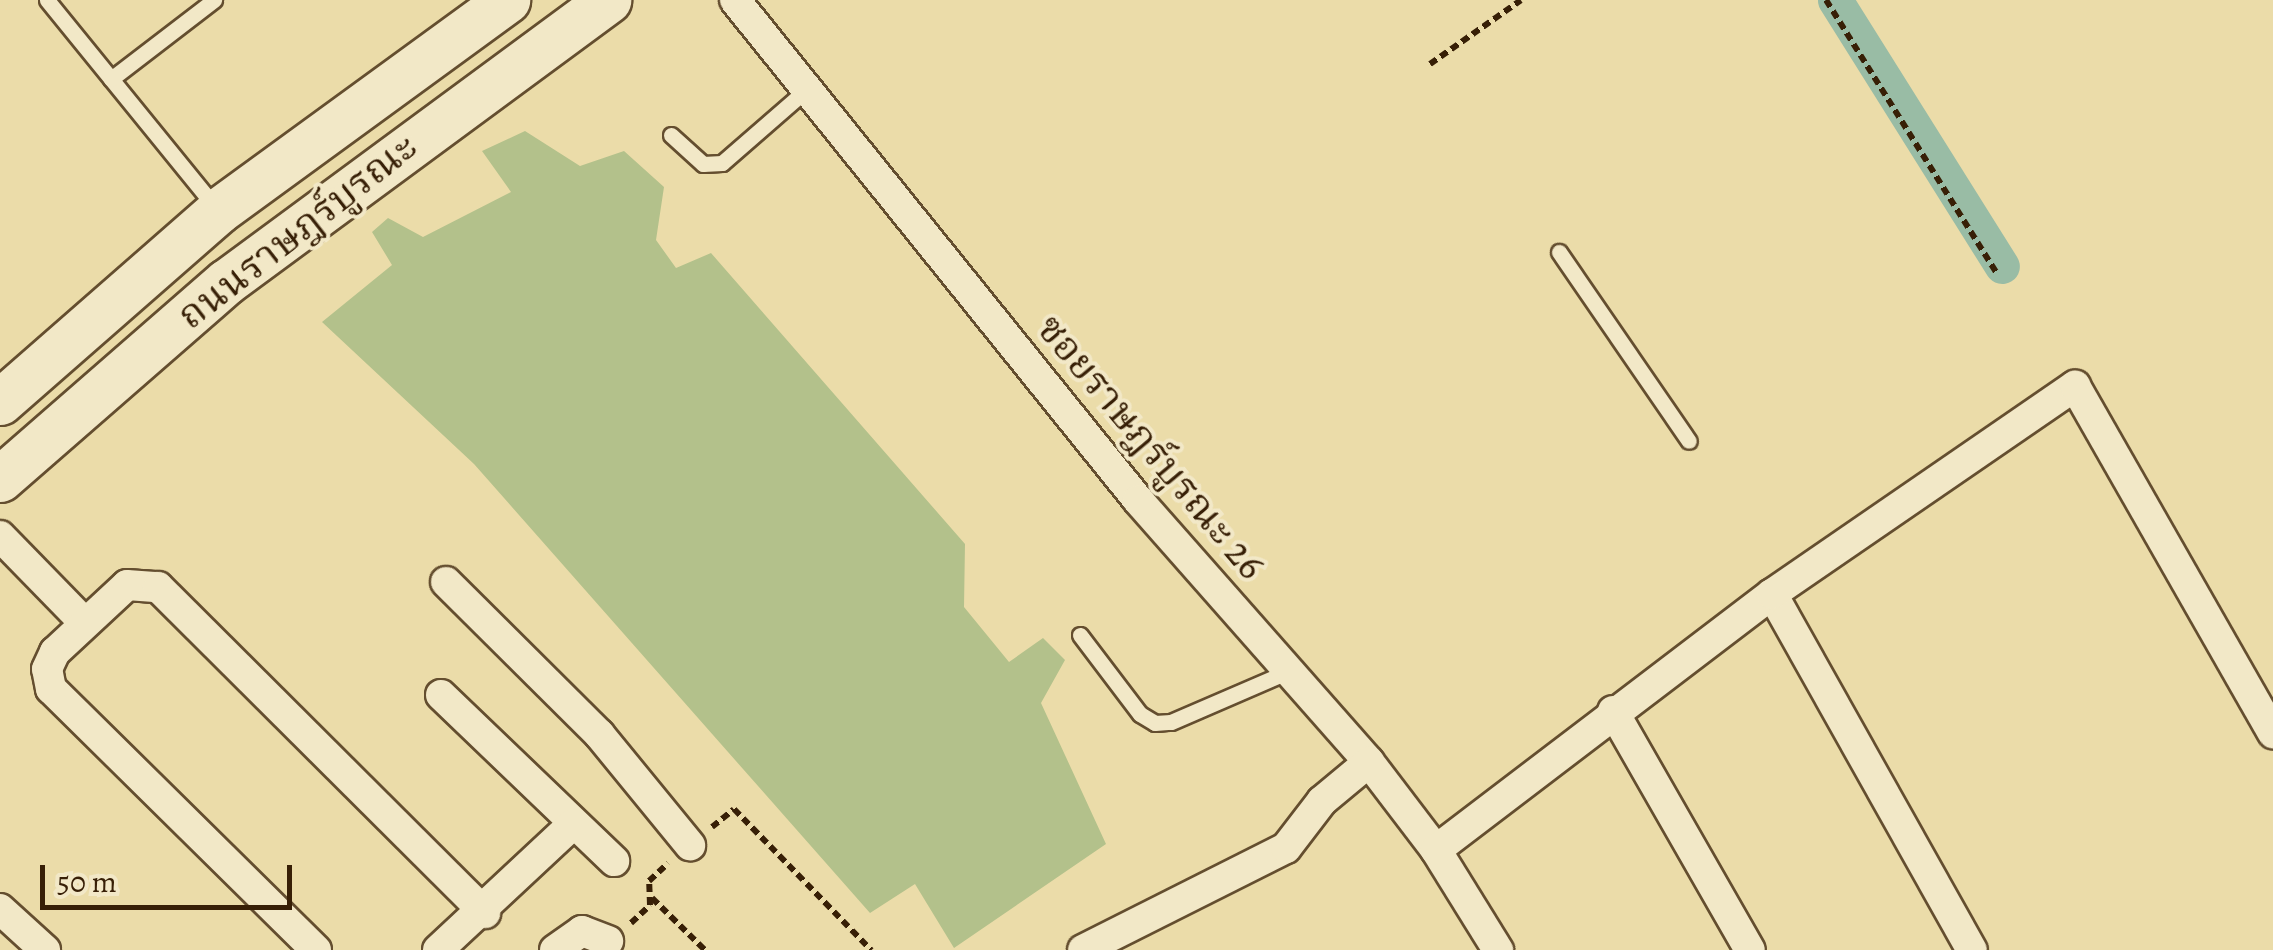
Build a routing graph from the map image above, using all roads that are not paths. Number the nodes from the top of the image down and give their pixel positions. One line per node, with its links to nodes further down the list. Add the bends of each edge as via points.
1 (214, 0): 6 (lane)
2 (608, 0): 13 (main road, ถนนราษฎร์บูรณะ, via 226,282)
3 (735, 0): 7 (street, ซอยราษฎร์บูรณะ 26)
4 (56, 3): 6 (lane)
5 (488, 5): 9 (main road, ถนนราษฎร์บูรณะ)
6 (111, 79): 9 (lane)
7 (806, 90): 8 (lane, via 722,164 702,164); 19 (street, ซอยราษฎร์บูรณะ 26, via 1138,500)
8 (671, 134)
9 (218, 211): 11 (main road, ถนนราษฎร์บูรณะ)
10 (1560, 252): 12 (lane)
11 (5, 387)
12 (1689, 440)
13 (0, 480)
14 (0, 536): 17 (street)
15 (446, 582): 25 (street, via 599,734)
16 (1772, 594): 21 (street); 22 (street, via 2075,386); 38 (street)
17 (84, 622): 29 (street, via 127,585 158,586); 32 (street, via 54,652 46,669 52,689)
18 (1080, 635): 19 (lane, via 1140,714 1155,722 1171,722)
19 (1289, 671): 23 (street, ซอยราษฎร์บูรณะ 26)
20 (441, 695): 24 (street)
21 (1613, 711): 26 (street); 37 (street)
22 (2273, 734)
23 (1369, 762): 26 (street, ซอยราษฎร์บูรณะ 26); 35 (street, via 1322,801 1286,848)
24 (573, 824): 27 (street); 29 (street)
25 (690, 845)
26 (1436, 850): 36 (street, ซอยราษฎร์บูรณะ 26)
27 (614, 860)
28 (0, 909): 31 (street)
29 (485, 912): 33 (street)
30 (608, 941): 34 (street, via 582,931)
31 (45, 950)
32 (316, 950)
33 (438, 950)
34 (556, 950)
35 (1083, 950)
36 (1498, 950)
37 (1750, 950)
38 (1972, 950)

